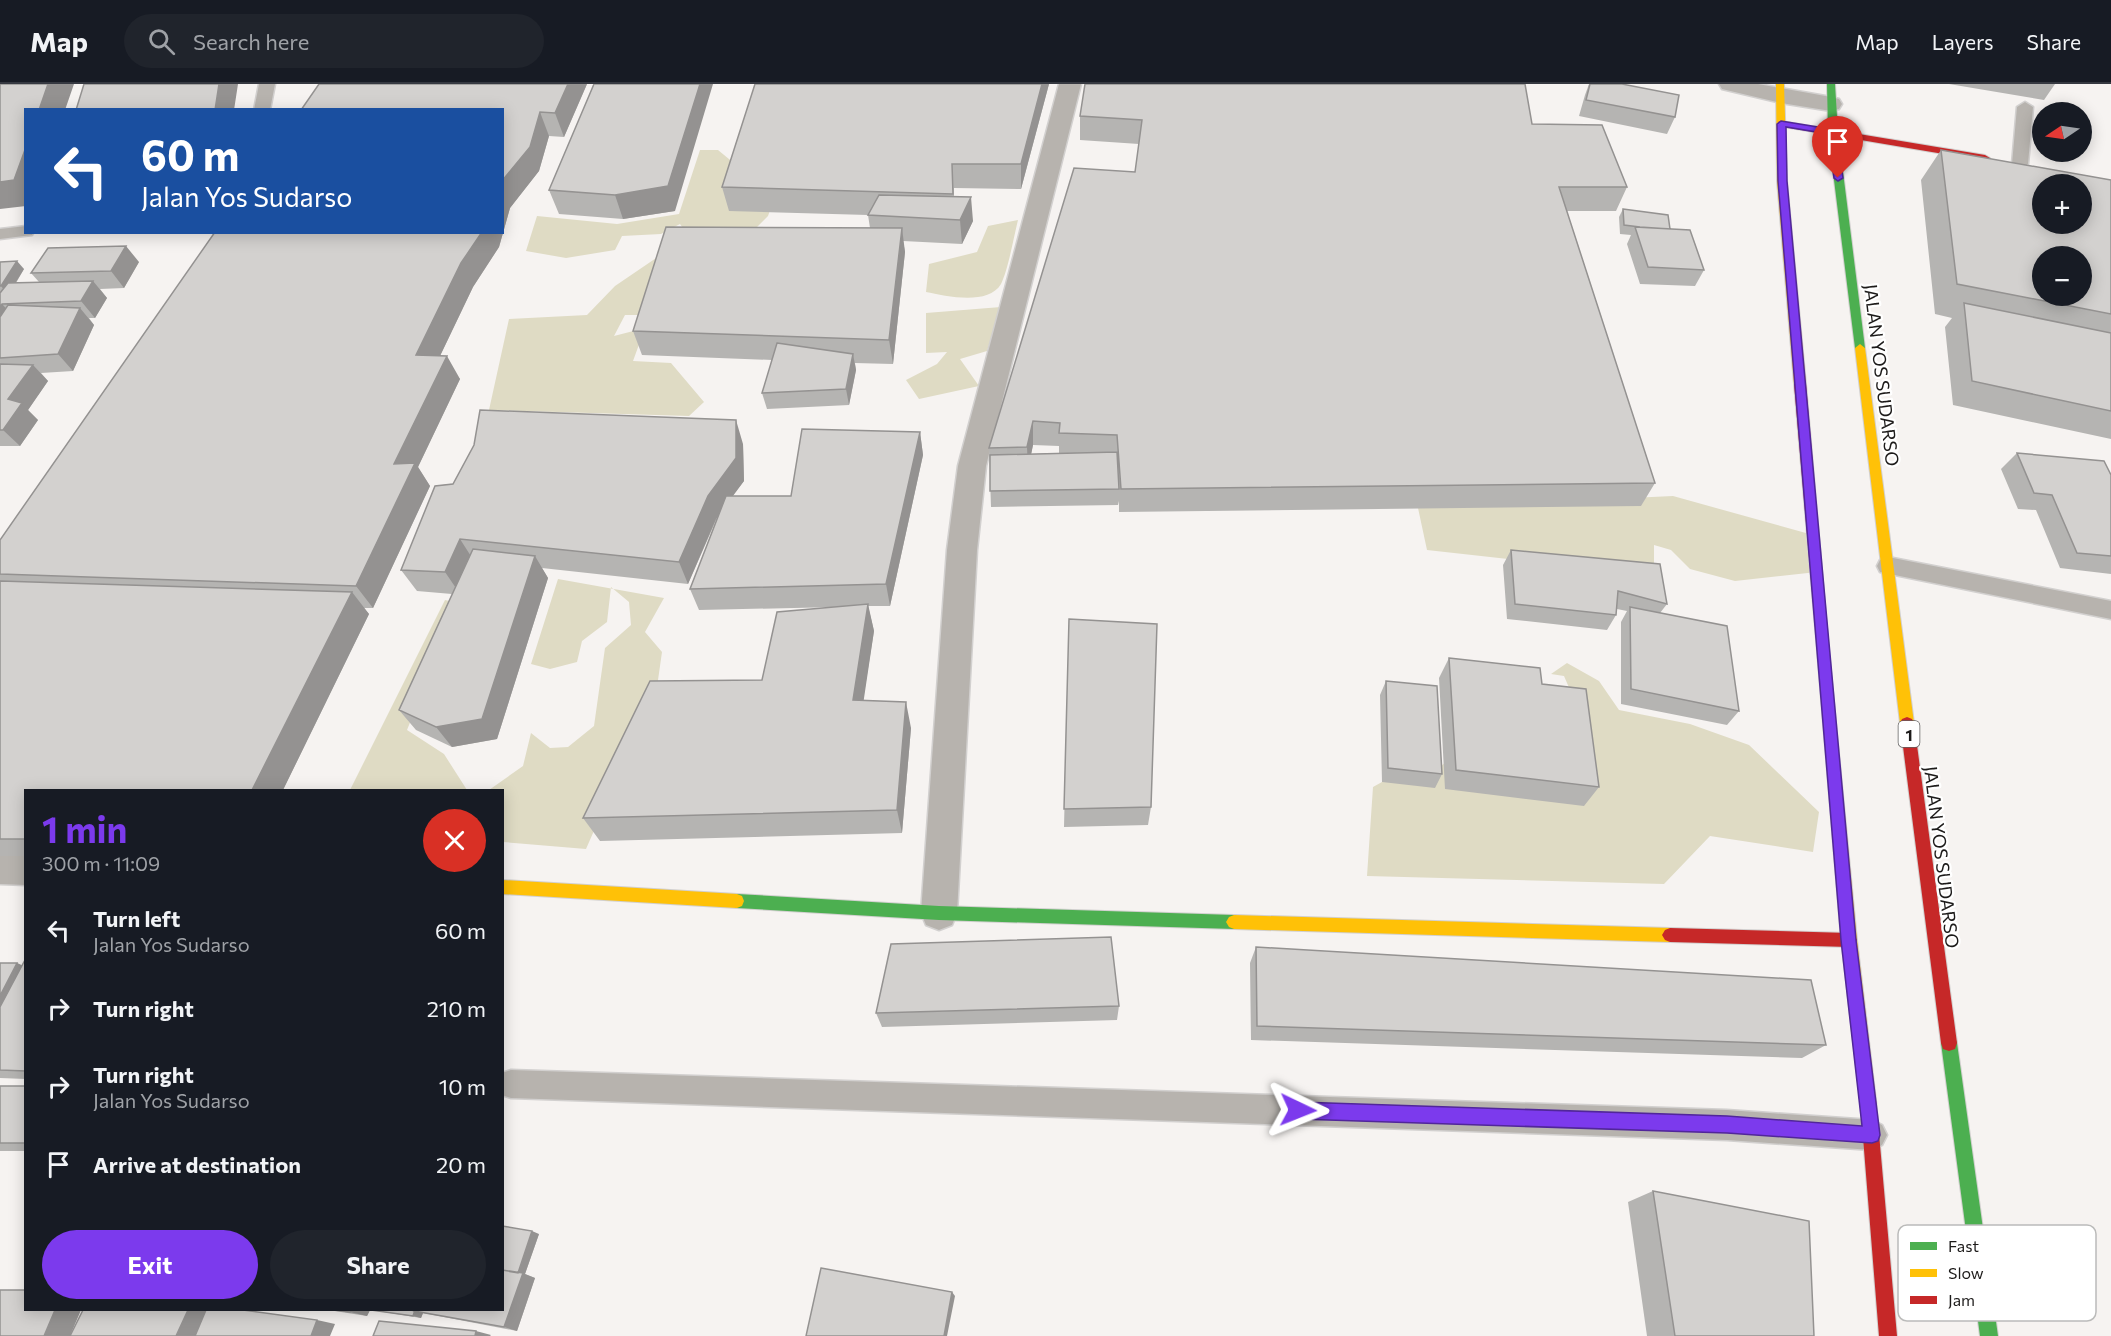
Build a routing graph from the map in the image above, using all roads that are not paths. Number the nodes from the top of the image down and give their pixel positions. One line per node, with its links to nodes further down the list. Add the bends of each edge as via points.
1 (267, 84): 7 (lane)
2 (1070, 84): 18 (street, via 972,465 962,550)
3 (1730, 84): 4 (street)
4 (1781, 90): 5 (street); 8 (main road)
5 (1831, 94): 9 (main road, 1)
6 (2025, 107): 10 (lane)
7 (262, 108)
8 (1781, 124): 9 (main road); 19 (main road, via 1783,192)
9 (1833, 132): 10 (main road); 13 (main road, JALAN YOS SUDARSO / 1)
10 (2014, 163)
11 (24, 231): 12 (lane)
12 (0, 234)
13 (1888, 566): 14 (lane); 22 (main road, JALAN YOS SUDARSO / 1)
14 (2111, 610)
15 (0, 867): 16 (street)
16 (24, 868)
17 (504, 887): 18 (main road)
18 (939, 913): 19 (main road)
19 (1849, 940): 21 (main road)
20 (511, 1084): 21 (lane, via 1716,1124)
21 (1872, 1135): 24 (main road)
22 (1974, 1225)
23 (1987, 1321): 25 (main road, JALAN YOS SUDARSO / 1)
24 (1888, 1336)
25 (1989, 1336)

